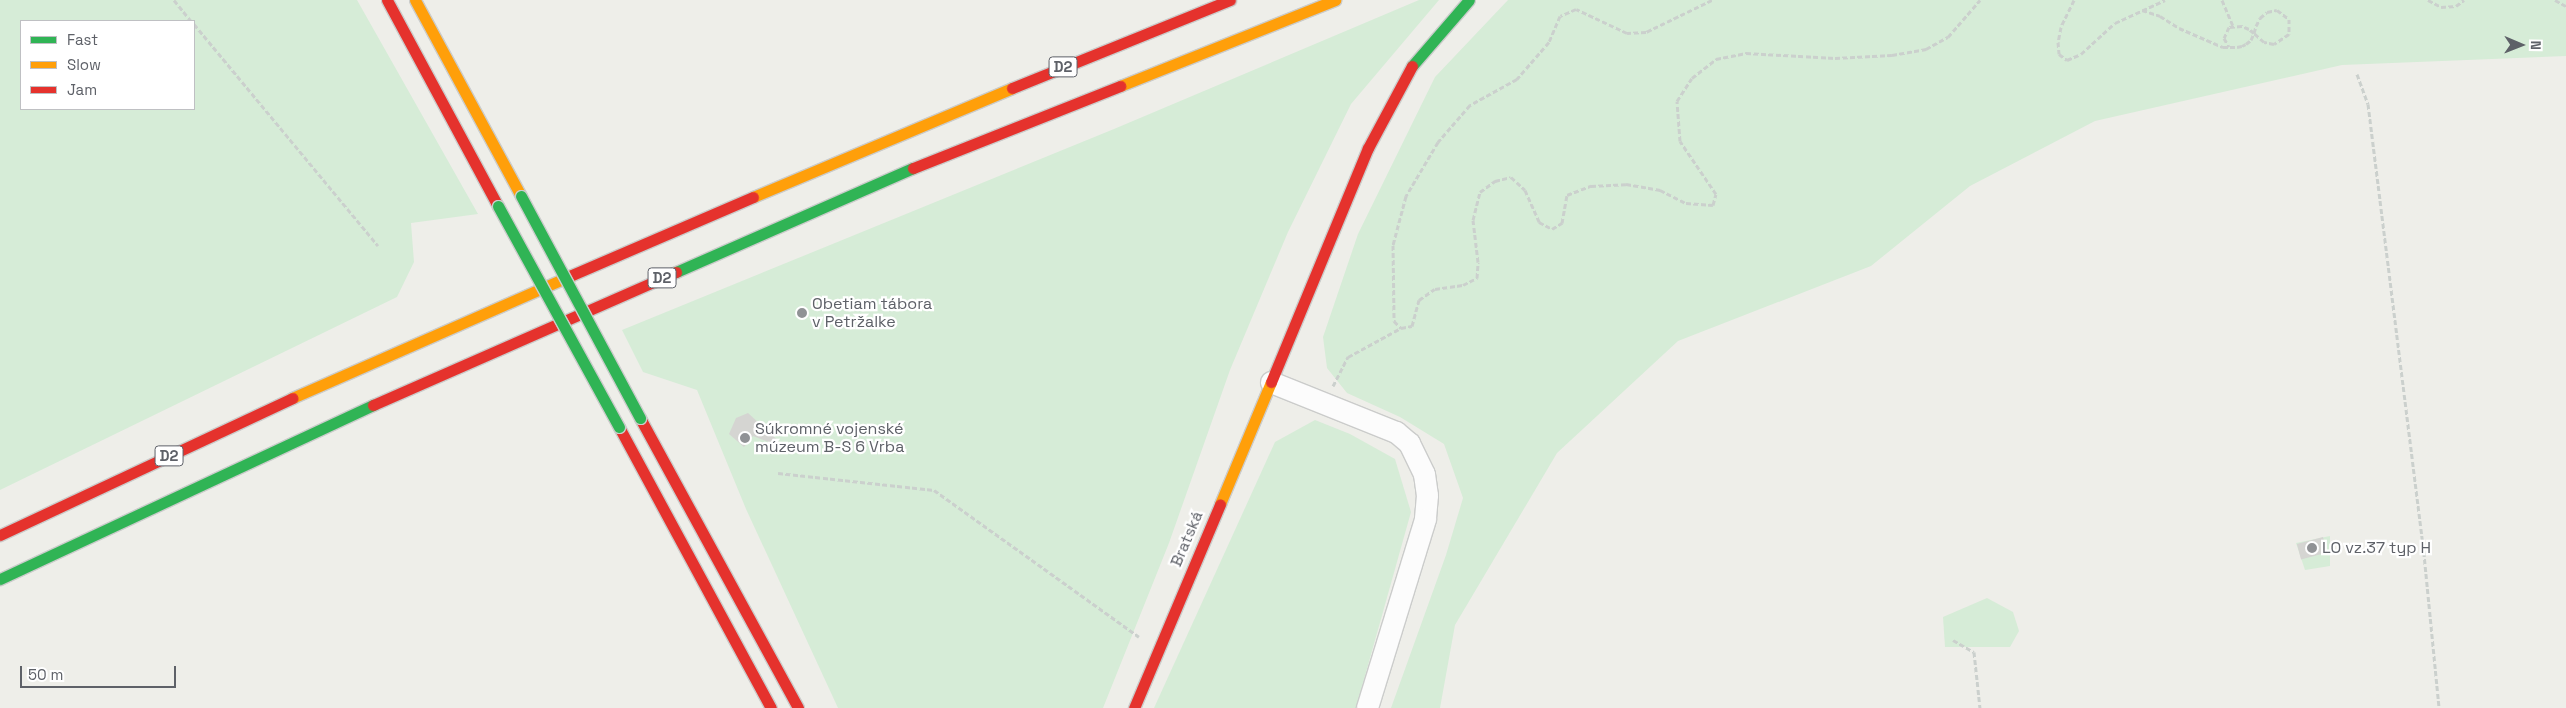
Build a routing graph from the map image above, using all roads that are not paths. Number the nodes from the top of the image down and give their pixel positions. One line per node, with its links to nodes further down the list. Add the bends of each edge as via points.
1 (387, 0): 9 (main road, bridge)
2 (415, 0): 10 (main road, bridge)
3 (1230, 0): 7 (main road, D2, via 896,135 356,369)
4 (1334, 0): 8 (main road, D2, via 906,171 354,413)
5 (1469, 0): 6 (main road, Bratská, via 1440,30 1408,72 1387,110 1368,148)
6 (1271, 382): 11 (main road, Bratská); 12 (street, via 1396,432 1409,443 1424,474 1427,495 1425,519)
7 (0, 535)
8 (0, 579)
9 (771, 708)
10 (798, 708)
11 (1134, 708)
12 (1367, 708)

